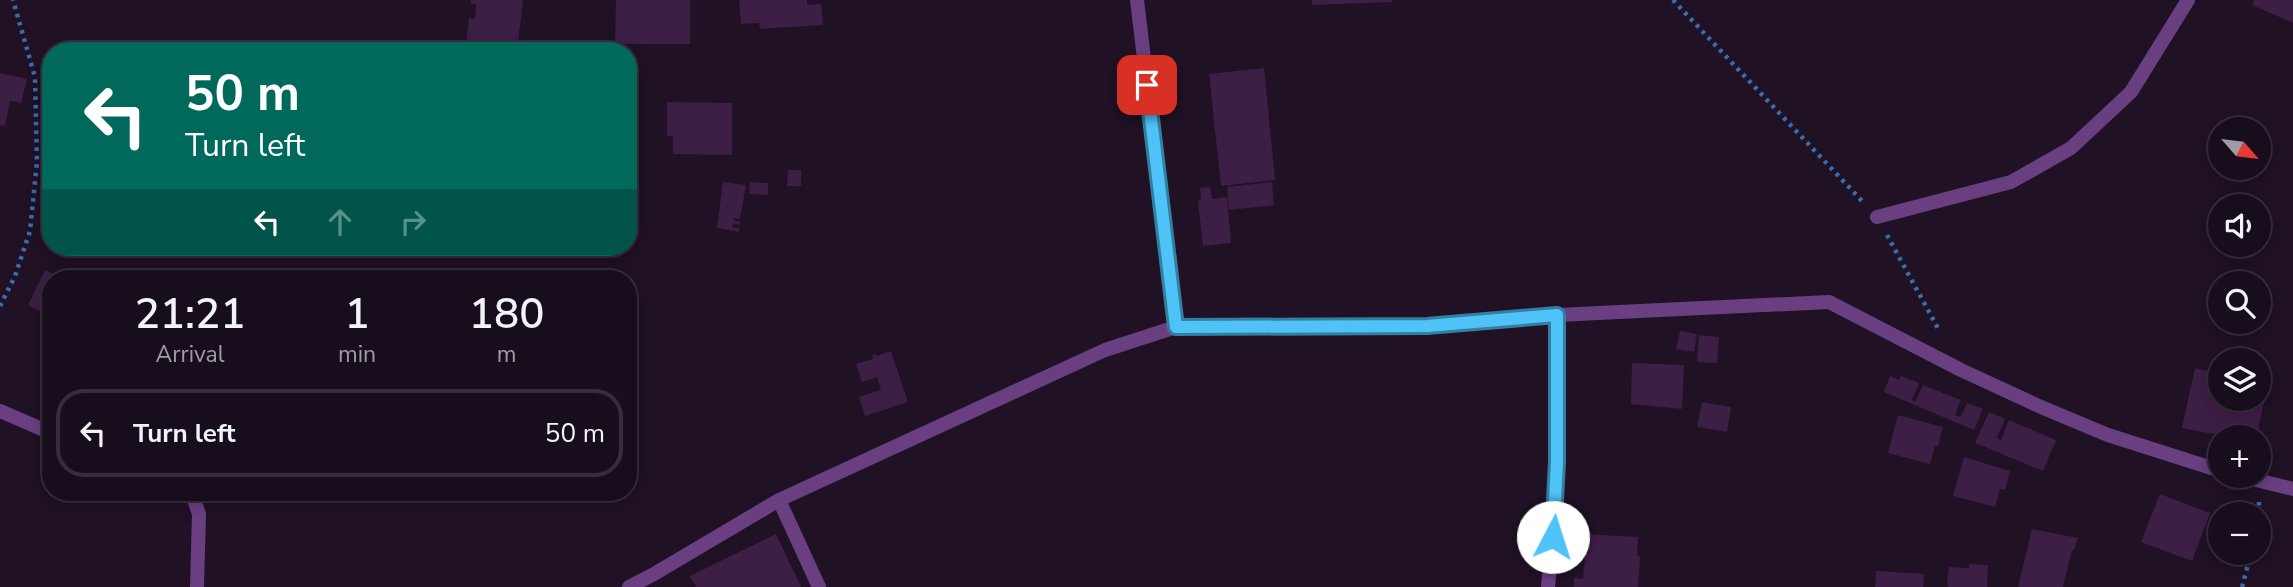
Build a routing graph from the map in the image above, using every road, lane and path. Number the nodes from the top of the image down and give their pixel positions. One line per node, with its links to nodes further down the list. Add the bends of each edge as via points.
1 (13, 0): 6 (path, via 35,77 37,162 30,231)
2 (1137, 0): 8 (street)
3 (1673, 0): 5 (path)
4 (2188, 0): 5 (street, via 2131,92 2071,148 2011,182)
5 (1878, 217): 9 (path)
6 (0, 306)
7 (1557, 315): 8 (street, via 1427,326); 12 (street, via 1829,302 2041,407 2108,435); 21 (street, via 1557,486)
8 (1176, 327): 15 (street, via 1105,350)
9 (1942, 335)
10 (0, 411): 11 (street)
11 (42, 429)
12 (2208, 467)
13 (2271, 484): 14 (street)
14 (2293, 489)
15 (779, 500): 19 (street); 20 (street)
16 (194, 501): 18 (street, via 199,514)
17 (2248, 565): 22 (path)
18 (197, 587)
19 (629, 587)
20 (819, 587)
21 (1548, 587)
22 (2242, 587)

